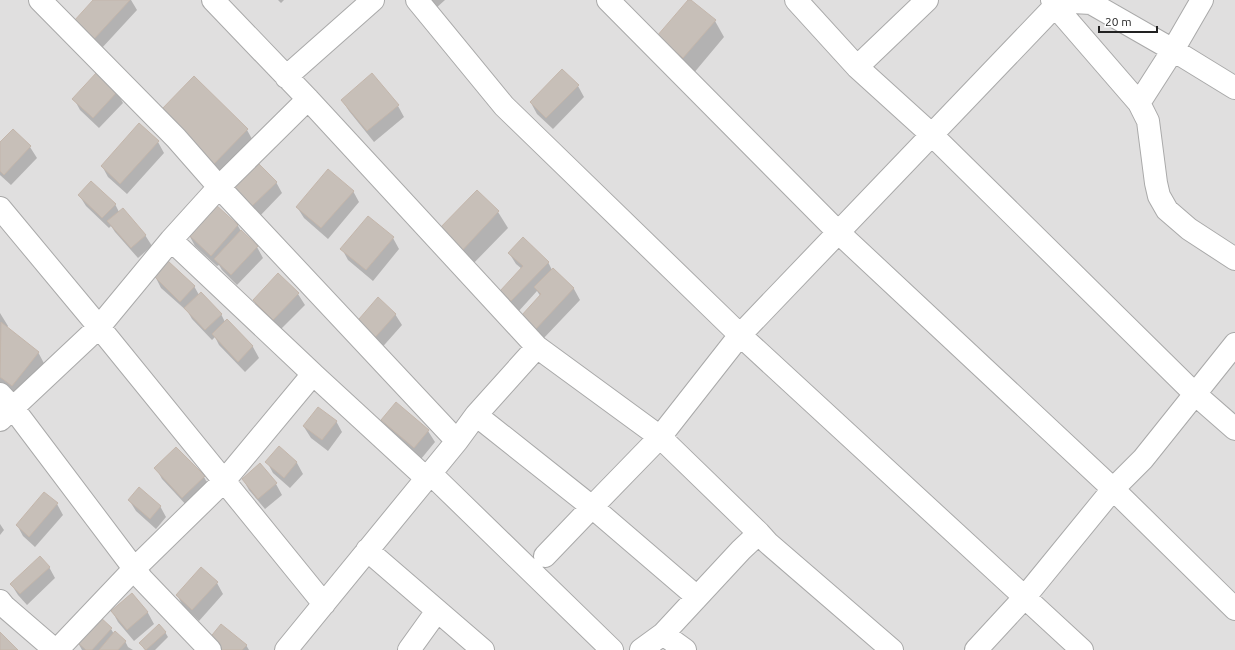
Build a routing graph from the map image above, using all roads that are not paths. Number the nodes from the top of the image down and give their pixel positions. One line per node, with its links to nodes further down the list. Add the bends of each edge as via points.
1 (40, 0): 17 (street, via 176,138)
2 (213, 0): 12 (street)
3 (372, 0): 12 (street)
4 (417, 0): 23 (street, via 504,106)
5 (608, 0): 19 (street)
6 (796, 0): 11 (street)
7 (927, 0): 11 (street)
8 (1202, 0): 10 (street)
9 (1053, 3): 10 (street, via 1091,3); 15 (street); 16 (street)
10 (1174, 50): 13 (street); 15 (street)
11 (857, 67): 16 (street)
12 (286, 77): 14 (street)
13 (1235, 88)
14 (308, 99): 17 (street); 25 (street)
15 (1139, 103): 21 (street, via 1148,121 1159,196 1167,210 1189,229)
16 (932, 135): 19 (street); 27 (street)
17 (219, 187): 20 (street); 32 (street)
18 (0, 208): 22 (street)
19 (839, 233): 23 (street); 35 (street)
20 (171, 240): 22 (street); 26 (street)
21 (1235, 259)
22 (99, 326): 28 (street); 34 (street)
23 (740, 335): 31 (street); 42 (street)
24 (1235, 344): 27 (street)
25 (537, 347): 29 (street); 31 (street)
26 (313, 374): 33 (street); 34 (street)
27 (1195, 394): 30 (street); 35 (street, via 1144,459)
28 (4, 408): 40 (street)
29 (476, 415): 32 (street); 36 (street)
30 (1235, 429)
31 (660, 437): 36 (street); 37 (street)
32 (457, 440): 33 (street)
33 (428, 476): 38 (street); 53 (street)
34 (224, 481): 40 (street); 43 (street)
35 (1113, 489): 42 (street); 45 (street)
36 (592, 507): 39 (street); 41 (street)
37 (760, 533): 41 (street); 56 (street, via 768,544)
38 (367, 550): 43 (street); 46 (street)
39 (545, 556)
40 (134, 568): 48 (street); 49 (street)
41 (698, 597): 47 (street)
42 (1024, 598): 57 (street); 58 (street)
43 (324, 604): 50 (street)
44 (1, 606): 48 (street)
45 (1235, 609)
46 (438, 611): 51 (street); 52 (street)
47 (663, 634): 54 (street); 55 (street)
48 (56, 650)
49 (210, 650)
50 (286, 650)
51 (409, 650)
52 (483, 650)
53 (612, 650)
54 (641, 650)
55 (685, 650)
56 (892, 650)
57 (976, 650)
58 (1082, 650)

